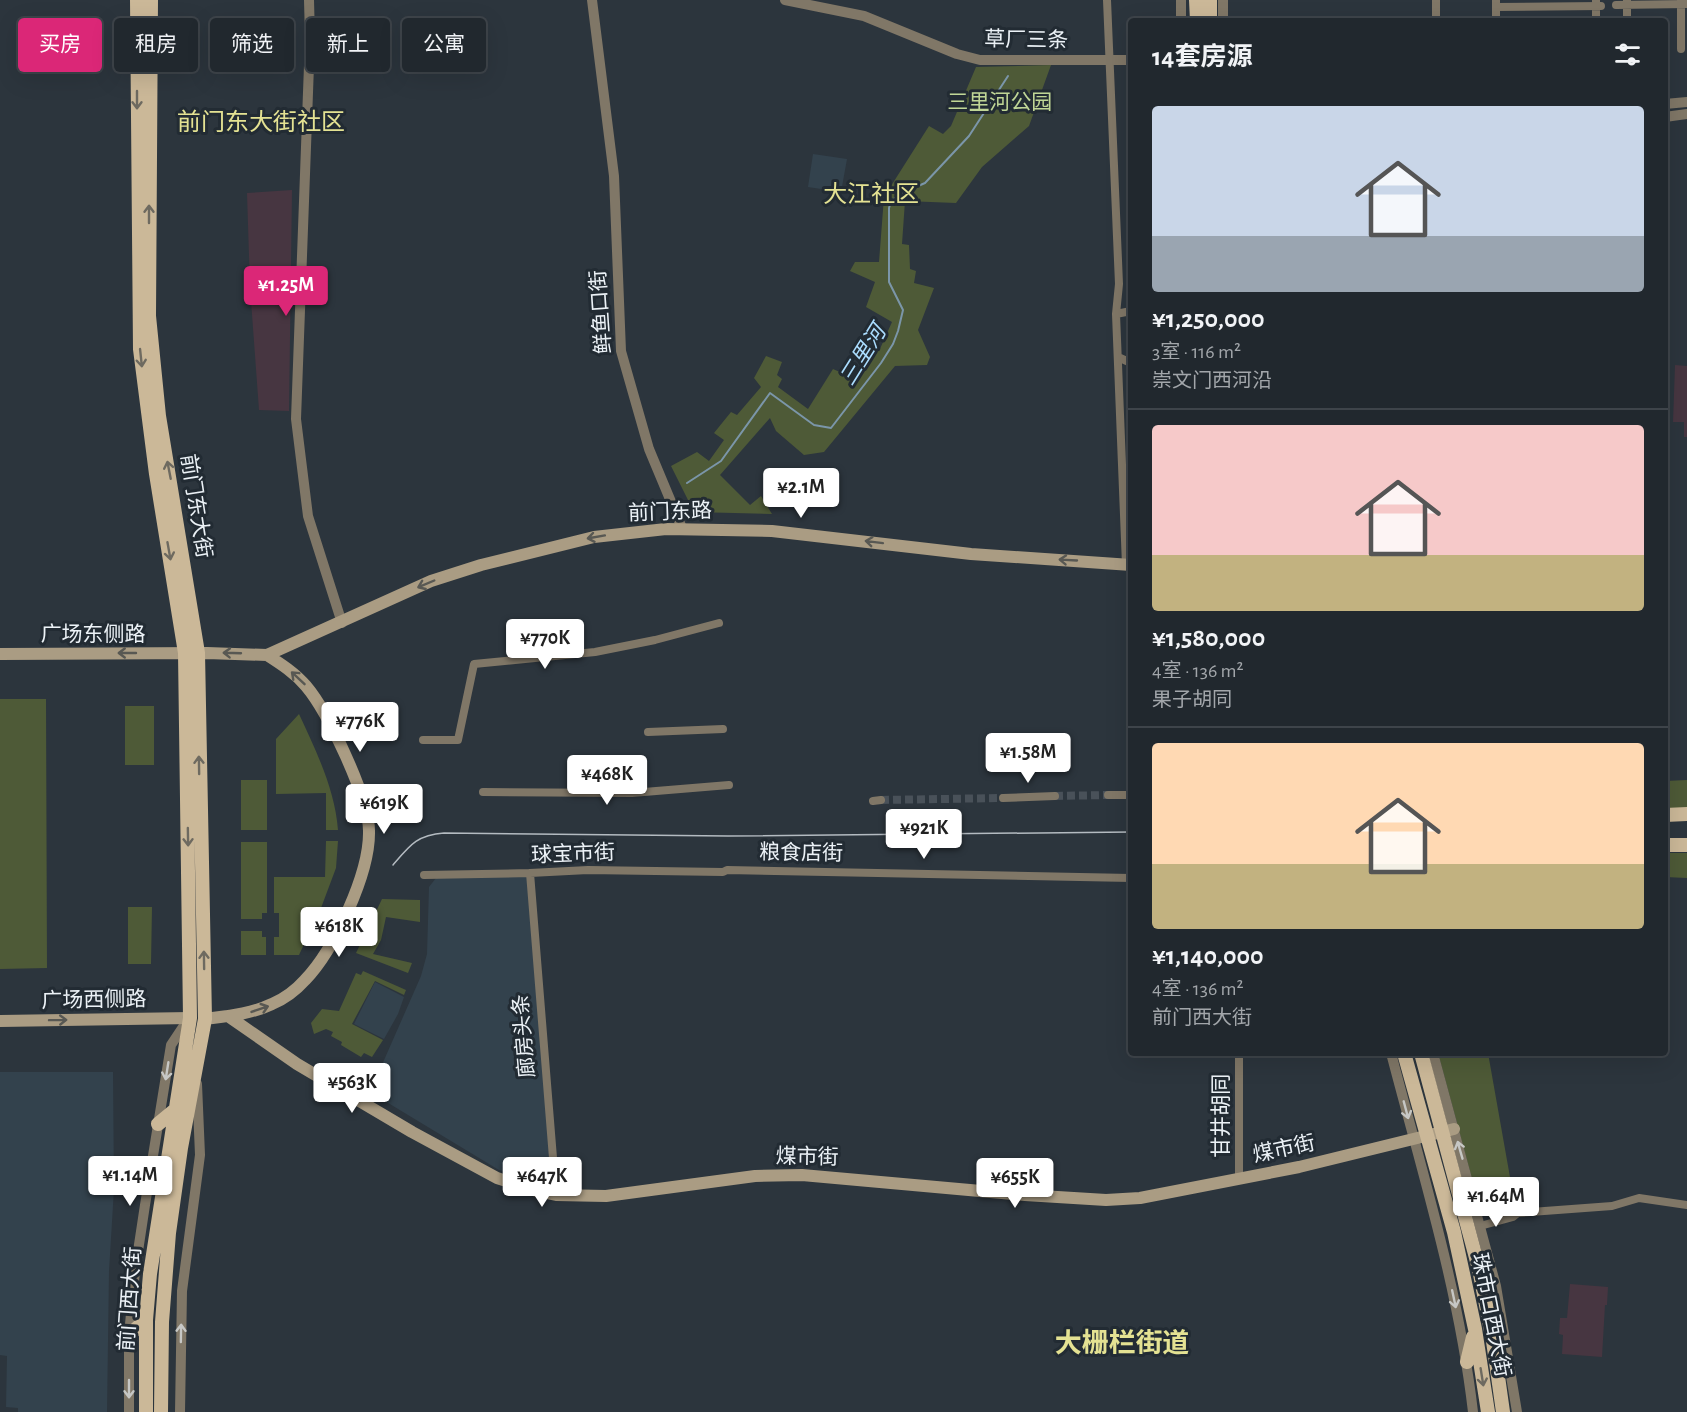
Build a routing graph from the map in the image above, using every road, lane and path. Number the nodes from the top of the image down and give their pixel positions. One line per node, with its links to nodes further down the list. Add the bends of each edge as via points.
1 (137, 0): 39 (main road, 前门东大街, one-way to 39, via 140,349 156,474)
2 (151, 0): 39 (main road, 前门东大街, one-way to 2, via 149,316)
3 (309, 0): 37 (street, via 296,419 308,516)
4 (592, 0): 35 (street, 鲜鱼口街, via 616,203 621,351 649,449)
5 (785, 0): 24 (street, 草厂三条, via 864,16 980,60)
6 (1107, 0): 24 (street)
7 (1181, 0): 18 (street)
8 (1196, 0): 19 (main road)
9 (1210, 0): 20 (main road)
10 (1223, 0): 21 (street)
11 (1436, 0): 22 (street)
12 (1521, 3): 15 (street); 16 (street)
13 (1627, 3): 14 (street); 17 (street)
14 (1683, 3): 23 (street)
15 (1496, 4)
16 (1598, 4)
17 (1616, 5)
18 (1181, 18)
19 (1197, 18)
20 (1210, 18)
21 (1223, 18)
22 (1436, 18)
23 (1681, 49)
24 (1109, 60): 25 (street, 草厂三条); 31 (street, via 1119,284)
25 (1128, 60)
26 (1687, 102): 27 (street)
27 (1668, 105)
28 (1687, 114): 29 (street)
29 (1668, 117)
30 (1128, 312): 31 (street)
31 (1116, 314): 32 (street)
32 (1118, 357): 33 (street); 34 (street)
33 (1128, 362)
34 (1128, 500)
35 (682, 528): 36 (main road, 前门东路, one-way to 35, via 971,554 772,531); 37 (main road, 前门东路, one-way to 37, via 594,537 481,565 431,581)
36 (1128, 565)
37 (342, 622): 41 (main road, 前门东路)
38 (719, 623): 44 (street, via 595,652 474,664 458,740)
39 (192, 653): 40 (main road, 广场东侧路, one-way to 40); 41 (main road, 广场东侧路, one-way to 39); 60 (main road, 前门东大街, one-way to 60); 61 (main road, 前门东大街, one-way to 39)
40 (0, 654)
41 (267, 655): 59 (main road, one-way to 41, via 272,1005 305,981 335,935 368,854 366,806 319,703 302,681)
42 (723, 729): 43 (street)
43 (648, 732)
44 (423, 740)
45 (729, 785): 46 (street, via 632,793)
46 (483, 792)
47 (1108, 795): 48 (street)
48 (1128, 795)
49 (1055, 796): 50 (street)
50 (1003, 798)
51 (1687, 814): 52 (main road)
52 (1668, 815)
53 (1668, 845): 54 (main road)
54 (1687, 845)
55 (723, 872): 56 (street, 球宝市街); 58 (street, 粮食店街)
56 (530, 873): 57 (street, 球宝市街); 74 (street, 廊房头条)
57 (424, 875)
58 (1128, 878)
59 (228, 1016): 61 (main road); 74 (main road, 煤市街, via 297,1064 412,1132 497,1178)
60 (190, 1018): 61 (main road); 62 (main road, 广场西侧路, one-way to 60); 69 (main road, 前门西大街); 70 (street, 前门西大街, one-way to 70, via 171,1045)
61 (205, 1019): 68 (main road, 前门西大街)
62 (0, 1021)
63 (1239, 1056): 73 (street, 甘井胡同)
64 (1392, 1056): 72 (street, 珠市口西大街, one-way to 72)
65 (1405, 1056): 72 (main road, 珠市口西大街)
66 (1422, 1056): 71 (main road, 珠市口西大街)
67 (1434, 1056): 71 (street, 珠市口西大街)
68 (196, 1065): 83 (main road, 前门西大街, via 168,1243); 84 (street, 前门西大街, one-way to 68, via 182,1291 200,1155)
69 (175, 1110): 70 (main road); 77 (main road, 前门西大街)
70 (158, 1124): 79 (street, 前门西大街)
71 (1448, 1130): 72 (main road, 煤市街); 76 (street, 珠市口西大街, one-way to 71); 87 (main road, 珠市口西大街, via 1479,1269)
72 (1420, 1138): 73 (main road, 煤市街); 78 (main road, 珠市口西大街, via 1454,1232); 80 (street, 珠市口西大街, one-way to 80)
73 (1239, 1179): 74 (main road, 煤市街, via 1169,1194 1107,1200 802,1174 755,1176 606,1196)
74 (556, 1195)
75 (1687, 1205): 76 (street, via 1640,1198 1612,1206 1518,1213)
76 (1480, 1226): 88 (street, 珠市口西大街, via 1496,1286)
77 (146, 1320): 79 (main road); 82 (main road, 前门西大街)
78 (1475, 1329): 80 (main road); 86 (main road, 珠市口西大街, one-way to 86)
79 (129, 1335): 81 (street, 前门西大街, one-way to 81)
80 (1467, 1362): 85 (street, 珠市口西大街)
81 (129, 1412)
82 (146, 1412)
83 (161, 1412)
84 (180, 1412)
85 (1473, 1412)
86 (1488, 1412)
87 (1503, 1412)
88 (1517, 1412)

